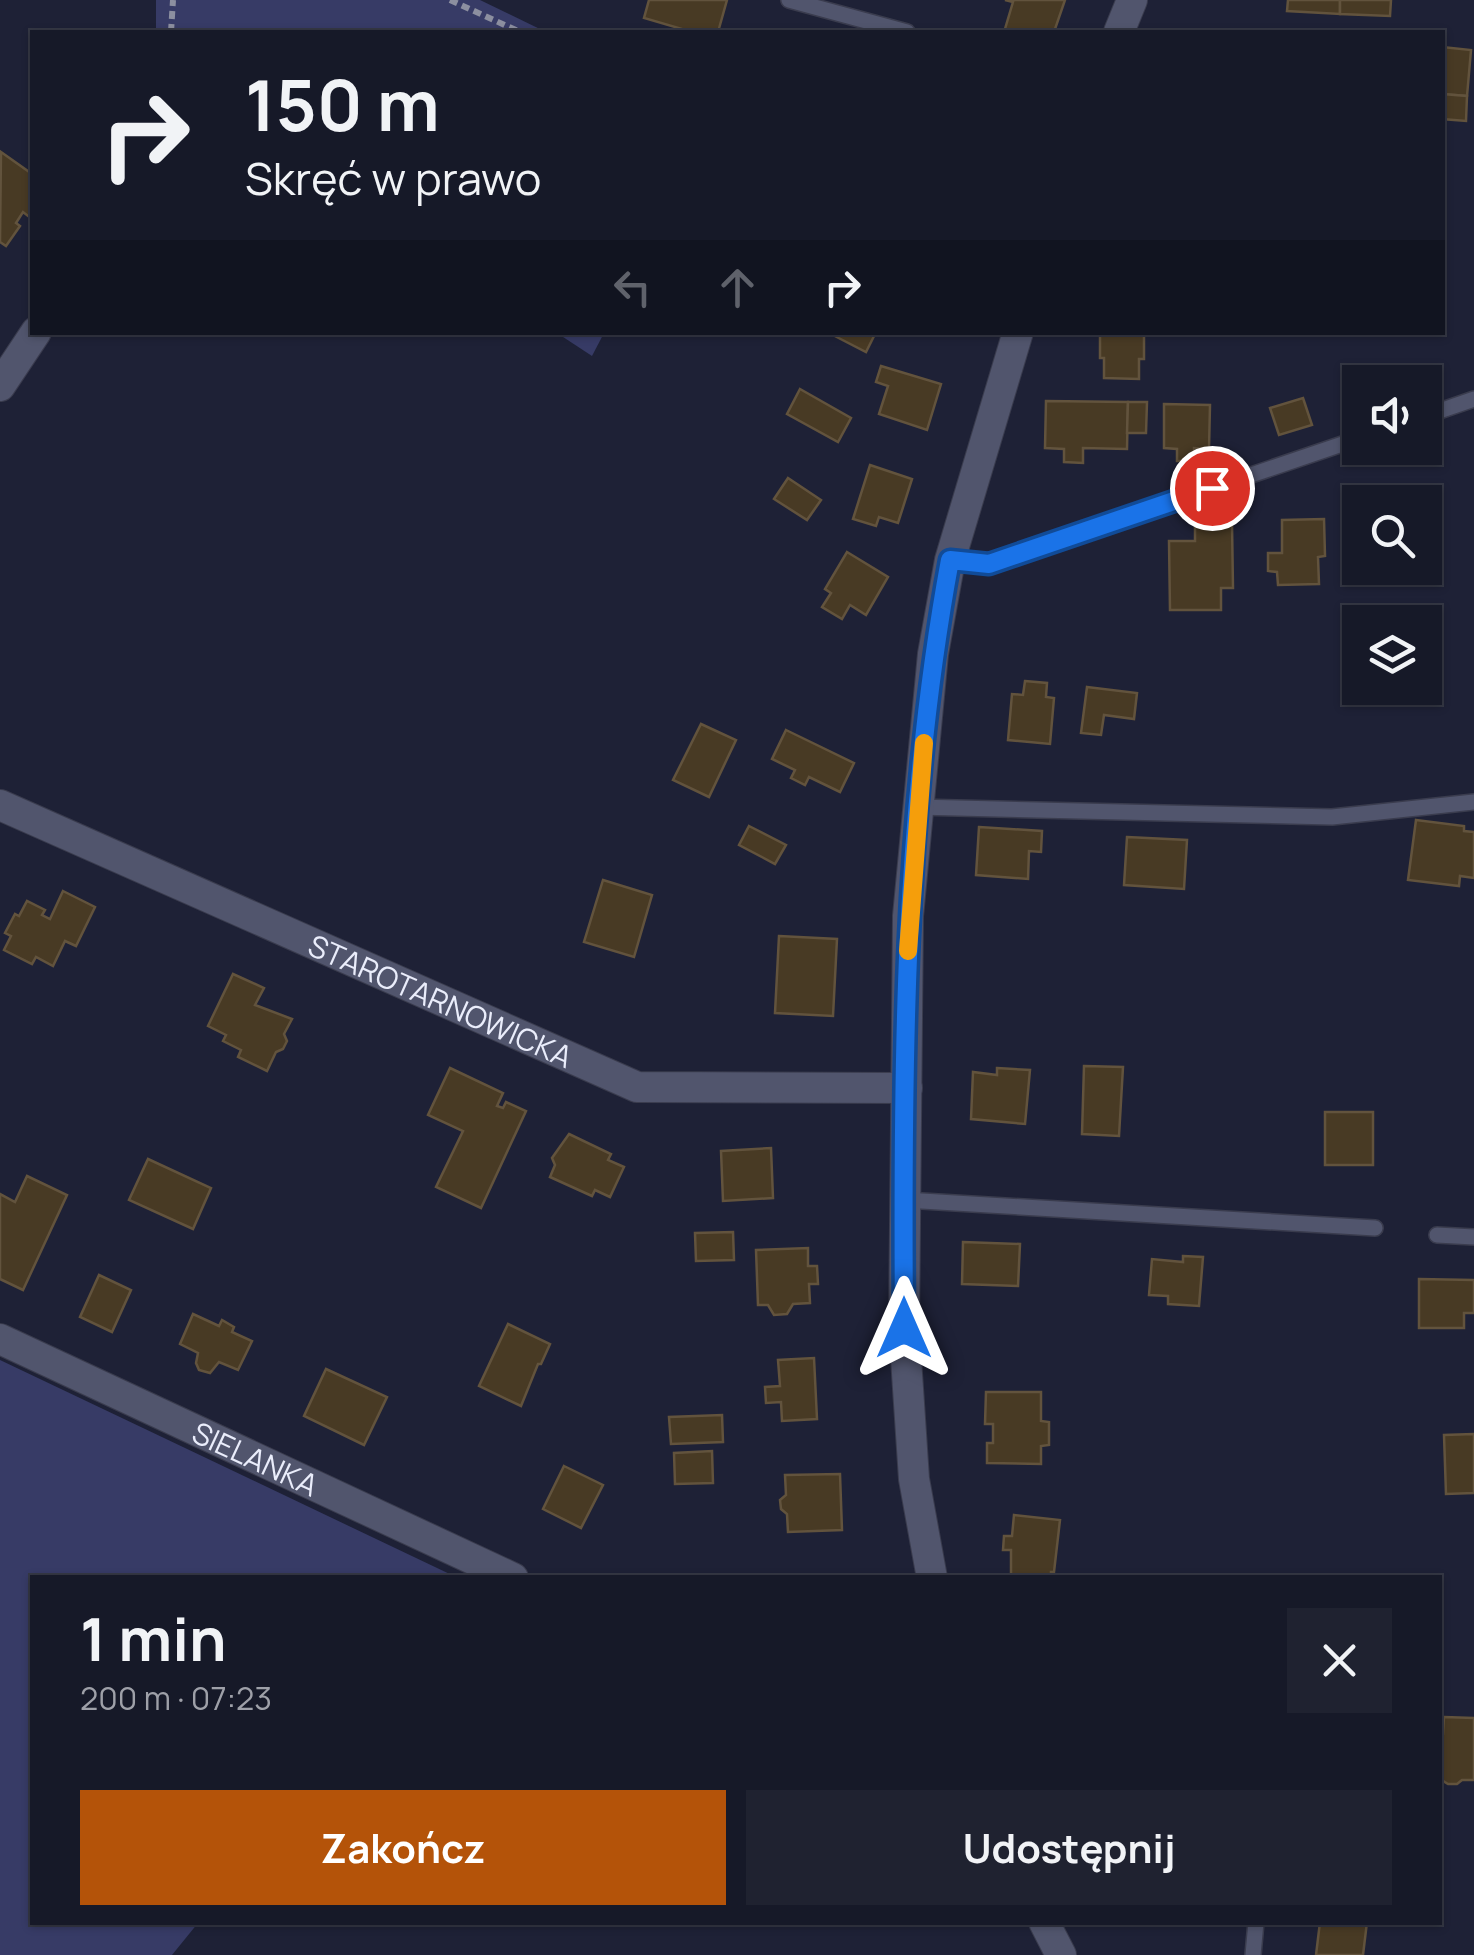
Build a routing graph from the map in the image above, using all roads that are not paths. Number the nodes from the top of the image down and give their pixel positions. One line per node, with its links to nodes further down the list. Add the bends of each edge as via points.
1 (789, 0): 3 (lane)
2 (1132, 0): 4 (street)
3 (900, 30)
4 (1120, 30)
5 (34, 335): 7 (street)
6 (1017, 335): 11 (street)
7 (0, 386)
8 (1474, 399): 9 (lane)
9 (1442, 410)
10 (1342, 444): 11 (lane, via 989,564)
11 (950, 560): 14 (street)
12 (1474, 802): 14 (lane, via 1332,817)
13 (0, 805): 15 (street, STAROTARNOWICKA, via 636,1087)
14 (916, 807): 15 (street)
15 (907, 1088): 16 (street)
16 (906, 1200): 17 (lane); 22 (street, via 908,1411)
17 (1375, 1228)
18 (1437, 1235): 19 (lane)
19 (1474, 1237)
20 (0, 1339): 21 (street, SIELANKA)
21 (507, 1575)
22 (931, 1575)
23 (1046, 1925): 25 (street)
24 (1256, 1925): 26 (lane)
25 (1062, 1955)
26 (1253, 1955)

